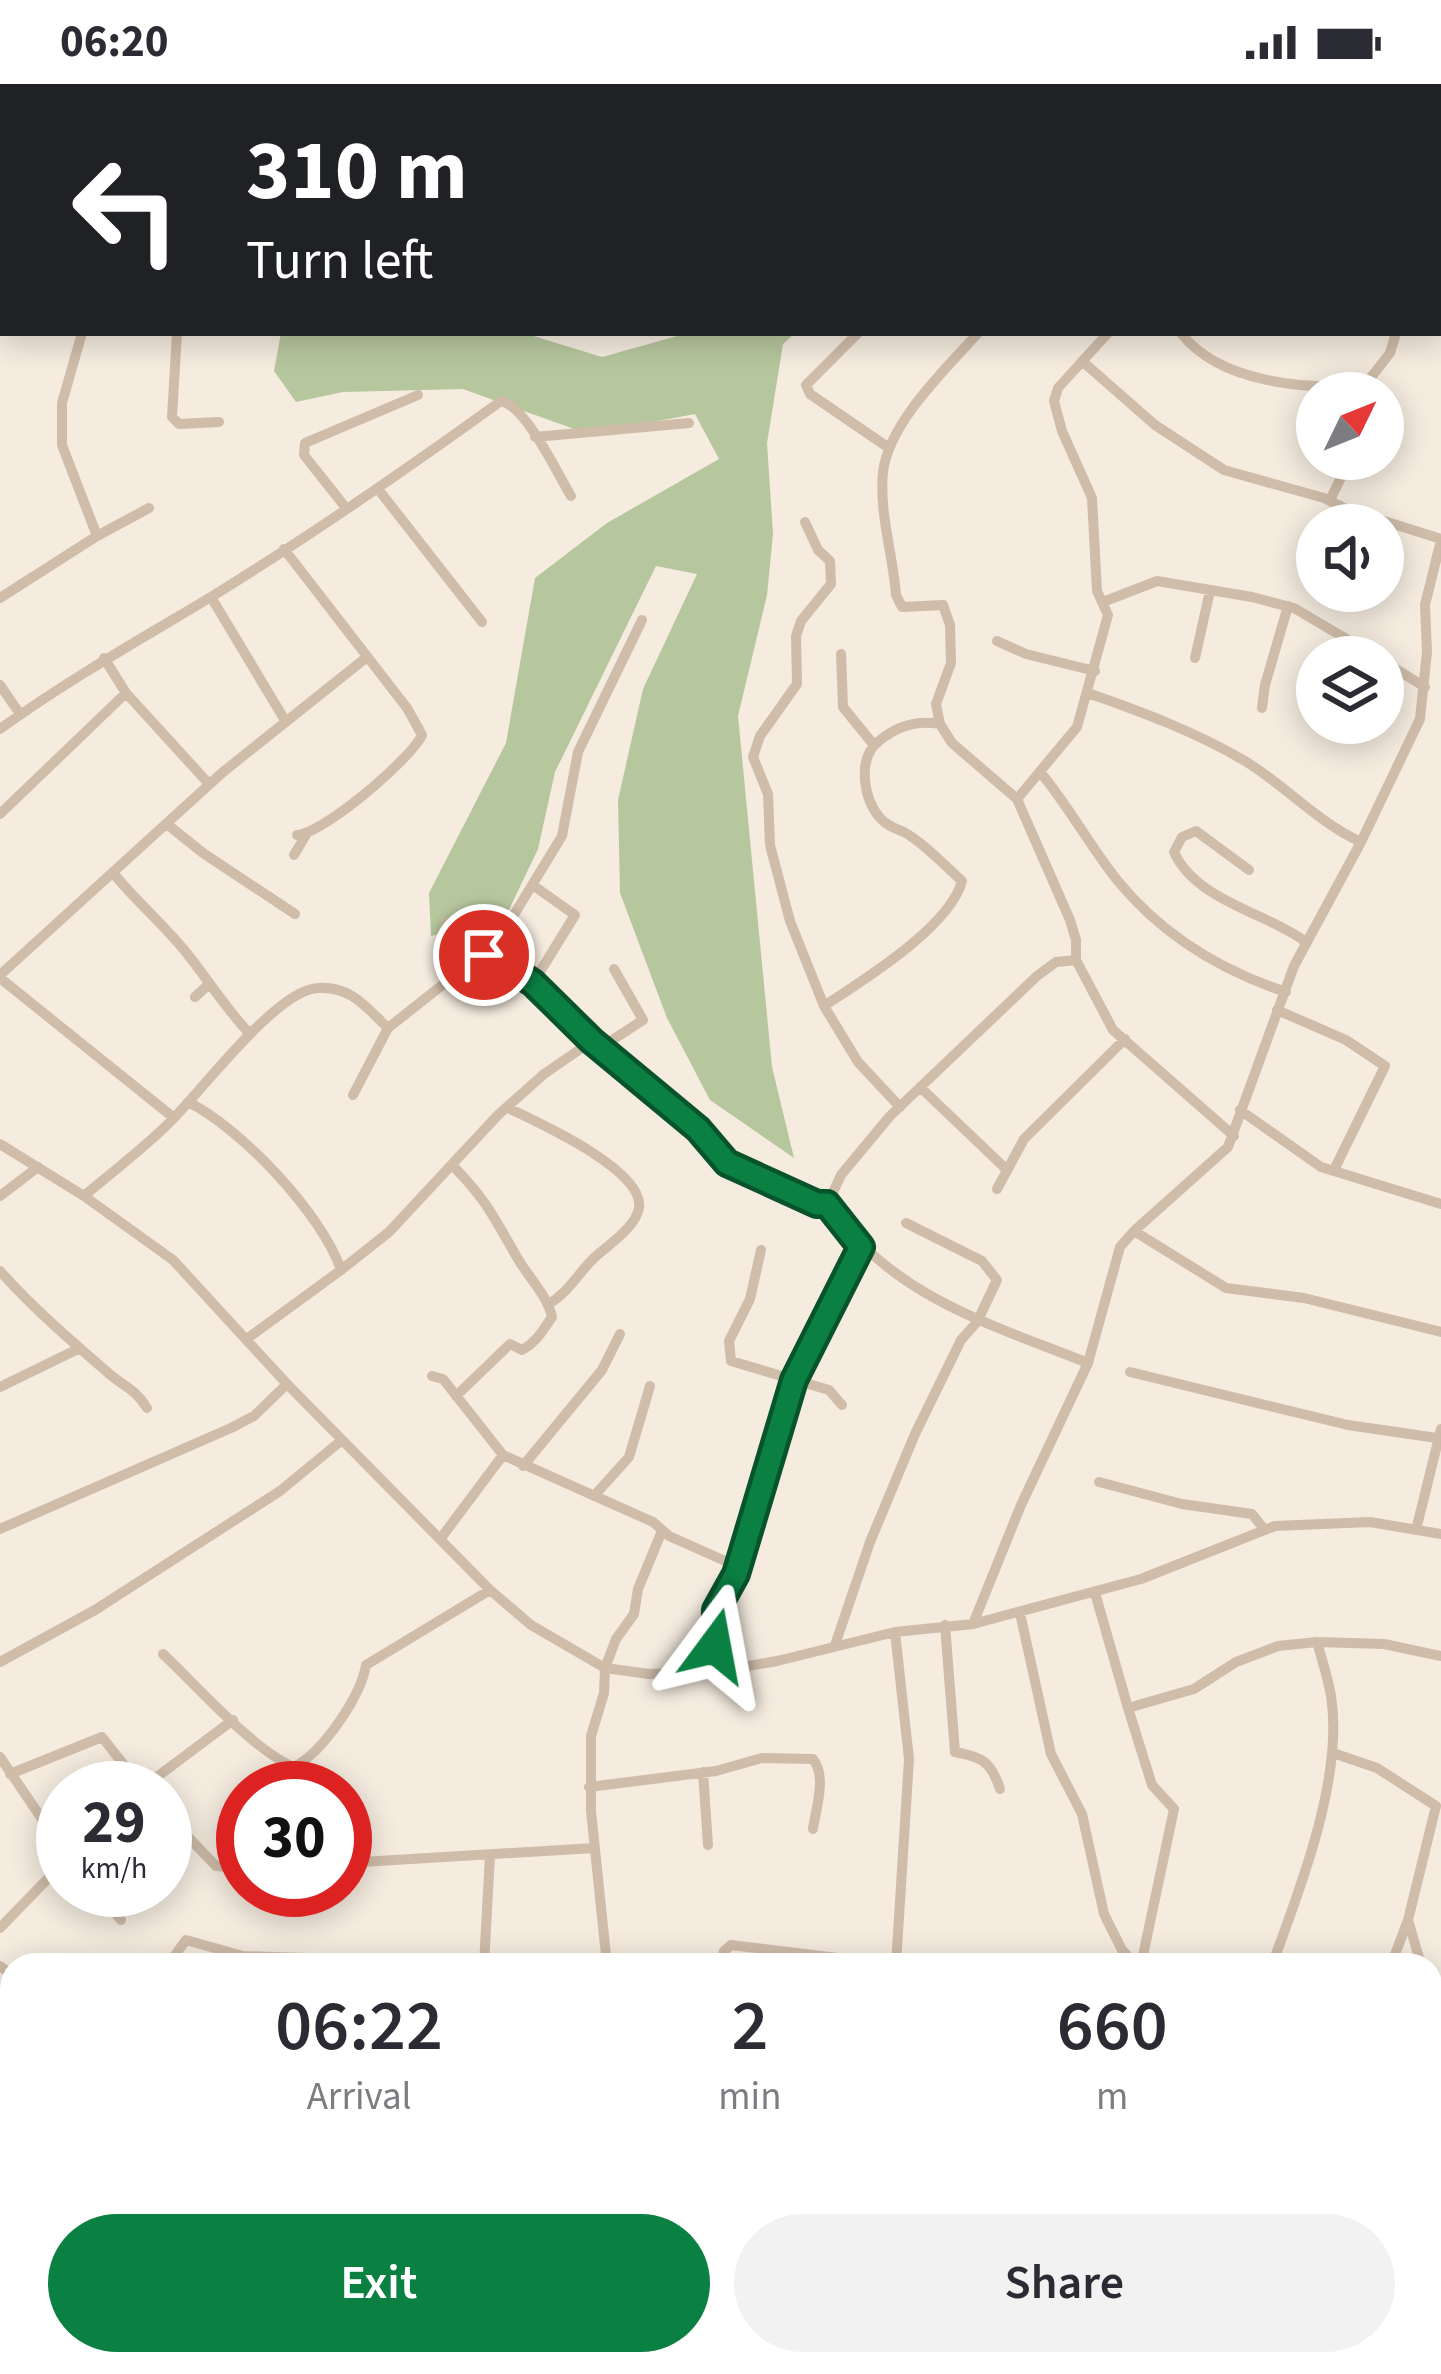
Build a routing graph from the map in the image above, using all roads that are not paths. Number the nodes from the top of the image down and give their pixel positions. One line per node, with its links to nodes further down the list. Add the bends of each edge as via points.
1 (81, 336): 23 (street, via 62,403 62,445)
2 (177, 336): 12 (street, via 172,417 179,424)
3 (855, 336): 15 (street, via 806,385)
4 (975, 336): 15 (street)
5 (1105, 336): 8 (street)
6 (1184, 336): 10 (street, via 1200,353 1254,376)
7 (1395, 336): 9 (street)
8 (1082, 361): 19 (street, via 1155,425 1224,470); 30 (street, via 1058,388 1054,410 1092,498)
9 (1376, 372)
10 (1296, 381)
11 (418, 395): 21 (street, via 305,443 304,454)
12 (219, 422)
13 (689, 423): 14 (street)
14 (535, 436): 17 (street, via 501,401); 18 (street)
15 (889, 448): 49 (street, via 883,474 896,595 902,607 943,605 950,625)
16 (1343, 480): 19 (street)
17 (377, 489): 21 (street); 33 (street)
18 (571, 496)
19 (1335, 502): 24 (street)
20 (149, 508): 23 (street)
21 (346, 508): 25 (street)
22 (806, 522): 74 (street, via 830,561 831,584 800,621 797,685 753,757 768,794 770,845 790,921)
23 (97, 536): 28 (street)
24 (1441, 539): 43 (street, via 1425,605)
25 (284, 549): 29 (street); 37 (street)
26 (0, 576): 28 (street)
27 (1210, 591): 30 (street, via 1157,581); 31 (street); 39 (street)
28 (4, 595)
29 (211, 597): 38 (street); 48 (street)
30 (1103, 602): 40 (street, via 1108,615)
31 (1288, 606): 34 (street); 46 (street)
32 (642, 620): 61 (street, via 578,752 562,836)
33 (482, 622)
34 (1340, 636)
35 (997, 641): 40 (street)
36 (841, 654): 51 (street, via 843,707)
37 (367, 657): 48 (street); 58 (street, via 421,739 331,820 302,835)
38 (104, 658): 44 (street); 47 (street)
39 (1195, 658)
40 (1094, 671): 45 (street)
41 (1404, 674): 43 (street)
42 (0, 685): 47 (street)
43 (1425, 687): 57 (street, via 1420,719)
44 (127, 693): 53 (street); 55 (street)
45 (1088, 693): 52 (street, via 1077,727); 57 (street, via 1245,762)
46 (1262, 708)
47 (20, 714): 50 (street)
48 (286, 722): 53 (street)
49 (940, 724): 51 (street, via 922,721); 54 (street)
50 (0, 729)
51 (873, 744): 74 (street, via 864,766 875,811 962,881 949,909)
52 (1041, 773): 54 (street); 72 (street, via 1115,878 1178,940)
53 (209, 784): 56 (street)
54 (1017, 799): 67 (street, via 1070,920)
55 (0, 814)
56 (168, 825): 60 (street); 62 (street)
57 (1361, 842): 64 (street)
58 (294, 855)
59 (1249, 870): 64 (street, via 1196,830 1174,852 1190,874 1249,916)
60 (114, 874): 69 (street); 71 (street)
61 (534, 886): 65 (street); 70 (street, via 575,915)
62 (295, 914)
63 (446, 922): 66 (street)
64 (1306, 942): 72 (street)
65 (490, 954): 66 (street); 70 (street)
66 (474, 960): 76 (street)
67 (1076, 960): 78 (street); 80 (street, via 1055,962 1037,976)
68 (614, 969): 79 (street, via 644,1019)
69 (0, 977): 86 (street)
70 (533, 983): 79 (street)
71 (209, 984): 73 (street); 77 (street)
72 (1286, 992): 75 (street)
73 (194, 997)
74 (824, 1006): 84 (street)
75 (1277, 1010): 85 (street); 92 (street, via 1385,1066)
76 (388, 1028): 77 (street, via 352,993 320,987); 81 (street)
77 (250, 1034): 82 (street)
78 (1124, 1039): 87 (street); 91 (street, via 1024,1139)
79 (596, 1044): 83 (street, via 544,1074); 96 (street, via 727,1163)
80 (920, 1087): 84 (street); 91 (street)
81 (353, 1095)
82 (188, 1102): 86 (street); 102 (street, via 234,1131 294,1196)
83 (508, 1108): 89 (street); 104 (street, via 607,1162 640,1203 618,1237)
84 (900, 1108): 96 (street, via 841,1174)
85 (1240, 1110): 87 (street); 92 (street)
86 (174, 1118): 95 (street)
87 (1234, 1136): 99 (street)
88 (0, 1144): 90 (street)
89 (452, 1165): 102 (street); 104 (street, via 487,1202)
90 (38, 1167): 94 (street); 95 (street)
91 (1006, 1169): 93 (street)
92 (1334, 1170): 97 (street)
93 (997, 1189)
94 (0, 1196)
95 (84, 1196): 108 (street, via 173,1260)
96 (827, 1204): 100 (street)
97 (1441, 1204)
98 (906, 1222): 105 (street, via 982,1261 997,1280)
99 (1134, 1231): 106 (street, via 1226,1288); 110 (street, via 1120,1247)
100 (861, 1247): 105 (street, via 918,1291); 113 (street)
101 (761, 1250): 113 (street, via 729,1356)
102 (341, 1270): 108 (street)
103 (0, 1271): 109 (street)
104 (549, 1304): 117 (street, via 544,1334 522,1350 510,1344)
105 (977, 1322): 110 (street); 140 (street, via 908,1451)
106 (1441, 1332)
107 (620, 1334): 123 (street, via 602,1370)
108 (248, 1338): 114 (street)
109 (80, 1348): 116 (street); 119 (street)
110 (1088, 1364): 136 (street)
111 (1130, 1372): 120 (street, via 1348,1425)
112 (432, 1376): 117 (street)
113 (794, 1380): 118 (street, via 829,1390); 132 (street)
114 (287, 1384): 121 (street); 126 (street, via 231,1428)
115 (650, 1386): 125 (street, via 629,1457)
116 (0, 1387)
117 (456, 1396): 122 (street)
118 (842, 1406)
119 (147, 1408)
120 (1439, 1433): 128 (street)
121 (342, 1441): 131 (street); 143 (street, via 280,1491)
122 (502, 1455): 123 (street); 131 (street)
123 (523, 1466): 125 (street)
124 (1099, 1482): 127 (street, via 1252,1514)
125 (594, 1496): 129 (street)
126 (0, 1529)
127 (1264, 1529): 128 (street, via 1356,1522); 134 (street)
128 (1416, 1530): 130 (street)
129 (662, 1531): 132 (street); 144 (street, via 634,1614)
130 (1441, 1534)
131 (441, 1538): 133 (street)
132 (736, 1569): 145 (street, via 716,1610)
133 (490, 1591): 144 (street); 147 (street, via 366,1665 363,1687 294,1767)
134 (1095, 1593): 135 (street); 146 (street)
135 (1020, 1612): 136 (street); 179 (street, via 1052,1754 1082,1814 1104,1914)
136 (974, 1624): 137 (street)
137 (945, 1625): 138 (street); 157 (street, via 956,1752 982,1757)
138 (895, 1632): 140 (street); 178 (street, via 909,1759)
139 (1318, 1642): 142 (street); 146 (street, via 1278,1646 1194,1689); 148 (street, via 1332,1698)
140 (835, 1645): 145 (street)
141 (163, 1654): 147 (street)
142 (1441, 1656)
143 (0, 1662)
144 (605, 1668): 145 (street); 156 (street)
145 (713, 1672)
146 (1127, 1708): 180 (street, via 1152,1785 1174,1809)
147 (233, 1720): 152 (street)
148 (1333, 1753): 158 (street, via 1377,1768); 181 (street, via 1307,1867)
149 (0, 1757): 155 (street)
150 (42, 1761): 151 (street, via 102,1737)
151 (121, 1761)
152 (178, 1761)
153 (36, 1764): 155 (street)
154 (703, 1772): 156 (street); 160 (street, via 762,1758 813,1759 820,1782); 162 (street)
155 (10, 1774): 159 (street)
156 (589, 1787): 163 (street)
157 (1000, 1789)
158 (1438, 1808): 170 (street)
159 (36, 1811)
160 (813, 1829)
161 (192, 1841): 166 (street)
162 (708, 1845)
163 (594, 1848): 164 (street); 175 (street)
164 (490, 1856): 165 (street); 174 (street)
165 (372, 1862)
166 (216, 1866)
167 (36, 1891): 171 (street)
168 (118, 1917): 169 (street)
169 (121, 1920)
170 (1408, 1920): 182 (street); 183 (street)
171 (0, 1928)
172 (177, 1953): 173 (street, via 186,1940)
173 (232, 1953)
174 (485, 1953)
175 (606, 1953)
176 (724, 1953): 177 (street, via 731,1946)
177 (792, 1953)
178 (897, 1953)
179 (1125, 1953)
180 (1142, 1953)
181 (1276, 1953)
182 (1396, 1953)
183 (1418, 1953)

